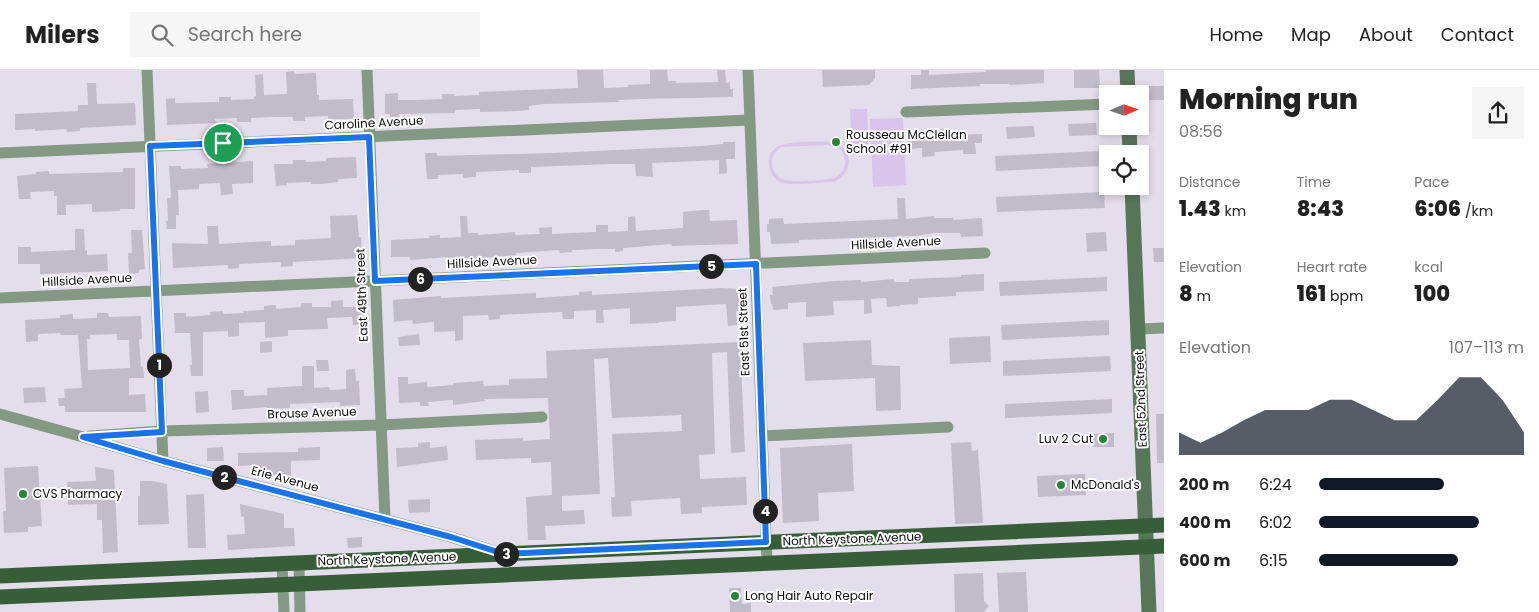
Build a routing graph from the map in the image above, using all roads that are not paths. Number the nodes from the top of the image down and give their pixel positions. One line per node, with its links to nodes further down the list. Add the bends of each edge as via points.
1 (147, 70): 10 (street)
2 (366, 70): 9 (street, East 49th Street)
3 (748, 70): 8 (street, East 51st Street)
4 (1127, 70): 5 (street)
5 (1128, 85)
6 (1099, 104): 7 (street)
7 (906, 112)
8 (750, 120): 9 (street, Caroline Avenue); 14 (street, East 51st Street)
9 (369, 137): 10 (street, Caroline Avenue); 15 (street, East 49th Street)
10 (150, 146): 11 (street, Caroline Avenue); 16 (street)
11 (0, 153)
12 (1132, 195): 19 (street, East 52nd Street)
13 (985, 253): 14 (street, Hillside Avenue)
14 (756, 264): 15 (street, Hillside Avenue); 25 (street, East 51st Street)
15 (375, 281): 16 (street, Hillside Avenue); 22 (street, East 49th Street)
16 (156, 291): 17 (street, Hillside Avenue); 24 (street)
17 (0, 298)
18 (1164, 328): 19 (street)
19 (1138, 329): 30 (street, East 52nd Street)
20 (0, 414): 26 (street, Erie Avenue)
21 (542, 418): 22 (street, Brouse Avenue)
22 (382, 425): 24 (street, Brouse Avenue); 28 (street, East 49th Street)
23 (948, 427): 25 (street)
24 (162, 432): 26 (street, Brouse Avenue); 27 (street)
25 (762, 436): 31 (street, East 51st Street)
26 (83, 437): 27 (street, Erie Avenue)
27 (163, 461): 28 (street, Erie Avenue)
28 (386, 520): 34 (street, Erie Avenue)
29 (1164, 525): 30 (main road, North Keystone Avenue)
30 (1146, 526): 31 (main road, North Keystone Avenue); 33 (street, East 52nd Street)
31 (766, 542): 34 (main road, North Keystone Avenue); 37 (street, East 51st Street)
32 (1164, 546): 33 (main road, North Keystone Avenue)
33 (1147, 547): 37 (main road, North Keystone Avenue); 44 (street, East 52nd Street)
34 (504, 554): 36 (main road, North Keystone Avenue)
35 (282, 563): 36 (main road, North Keystone Avenue); 38 (main road, North Keystone Avenue); 40 (street)
36 (299, 563): 39 (street)
37 (768, 564): 39 (main road, North Keystone Avenue)
38 (0, 576)
39 (300, 583): 40 (main road, North Keystone Avenue); 43 (street)
40 (283, 584): 41 (main road, North Keystone Avenue); 42 (street)
41 (0, 597)
42 (284, 612)
43 (300, 612)
44 (1149, 612)

